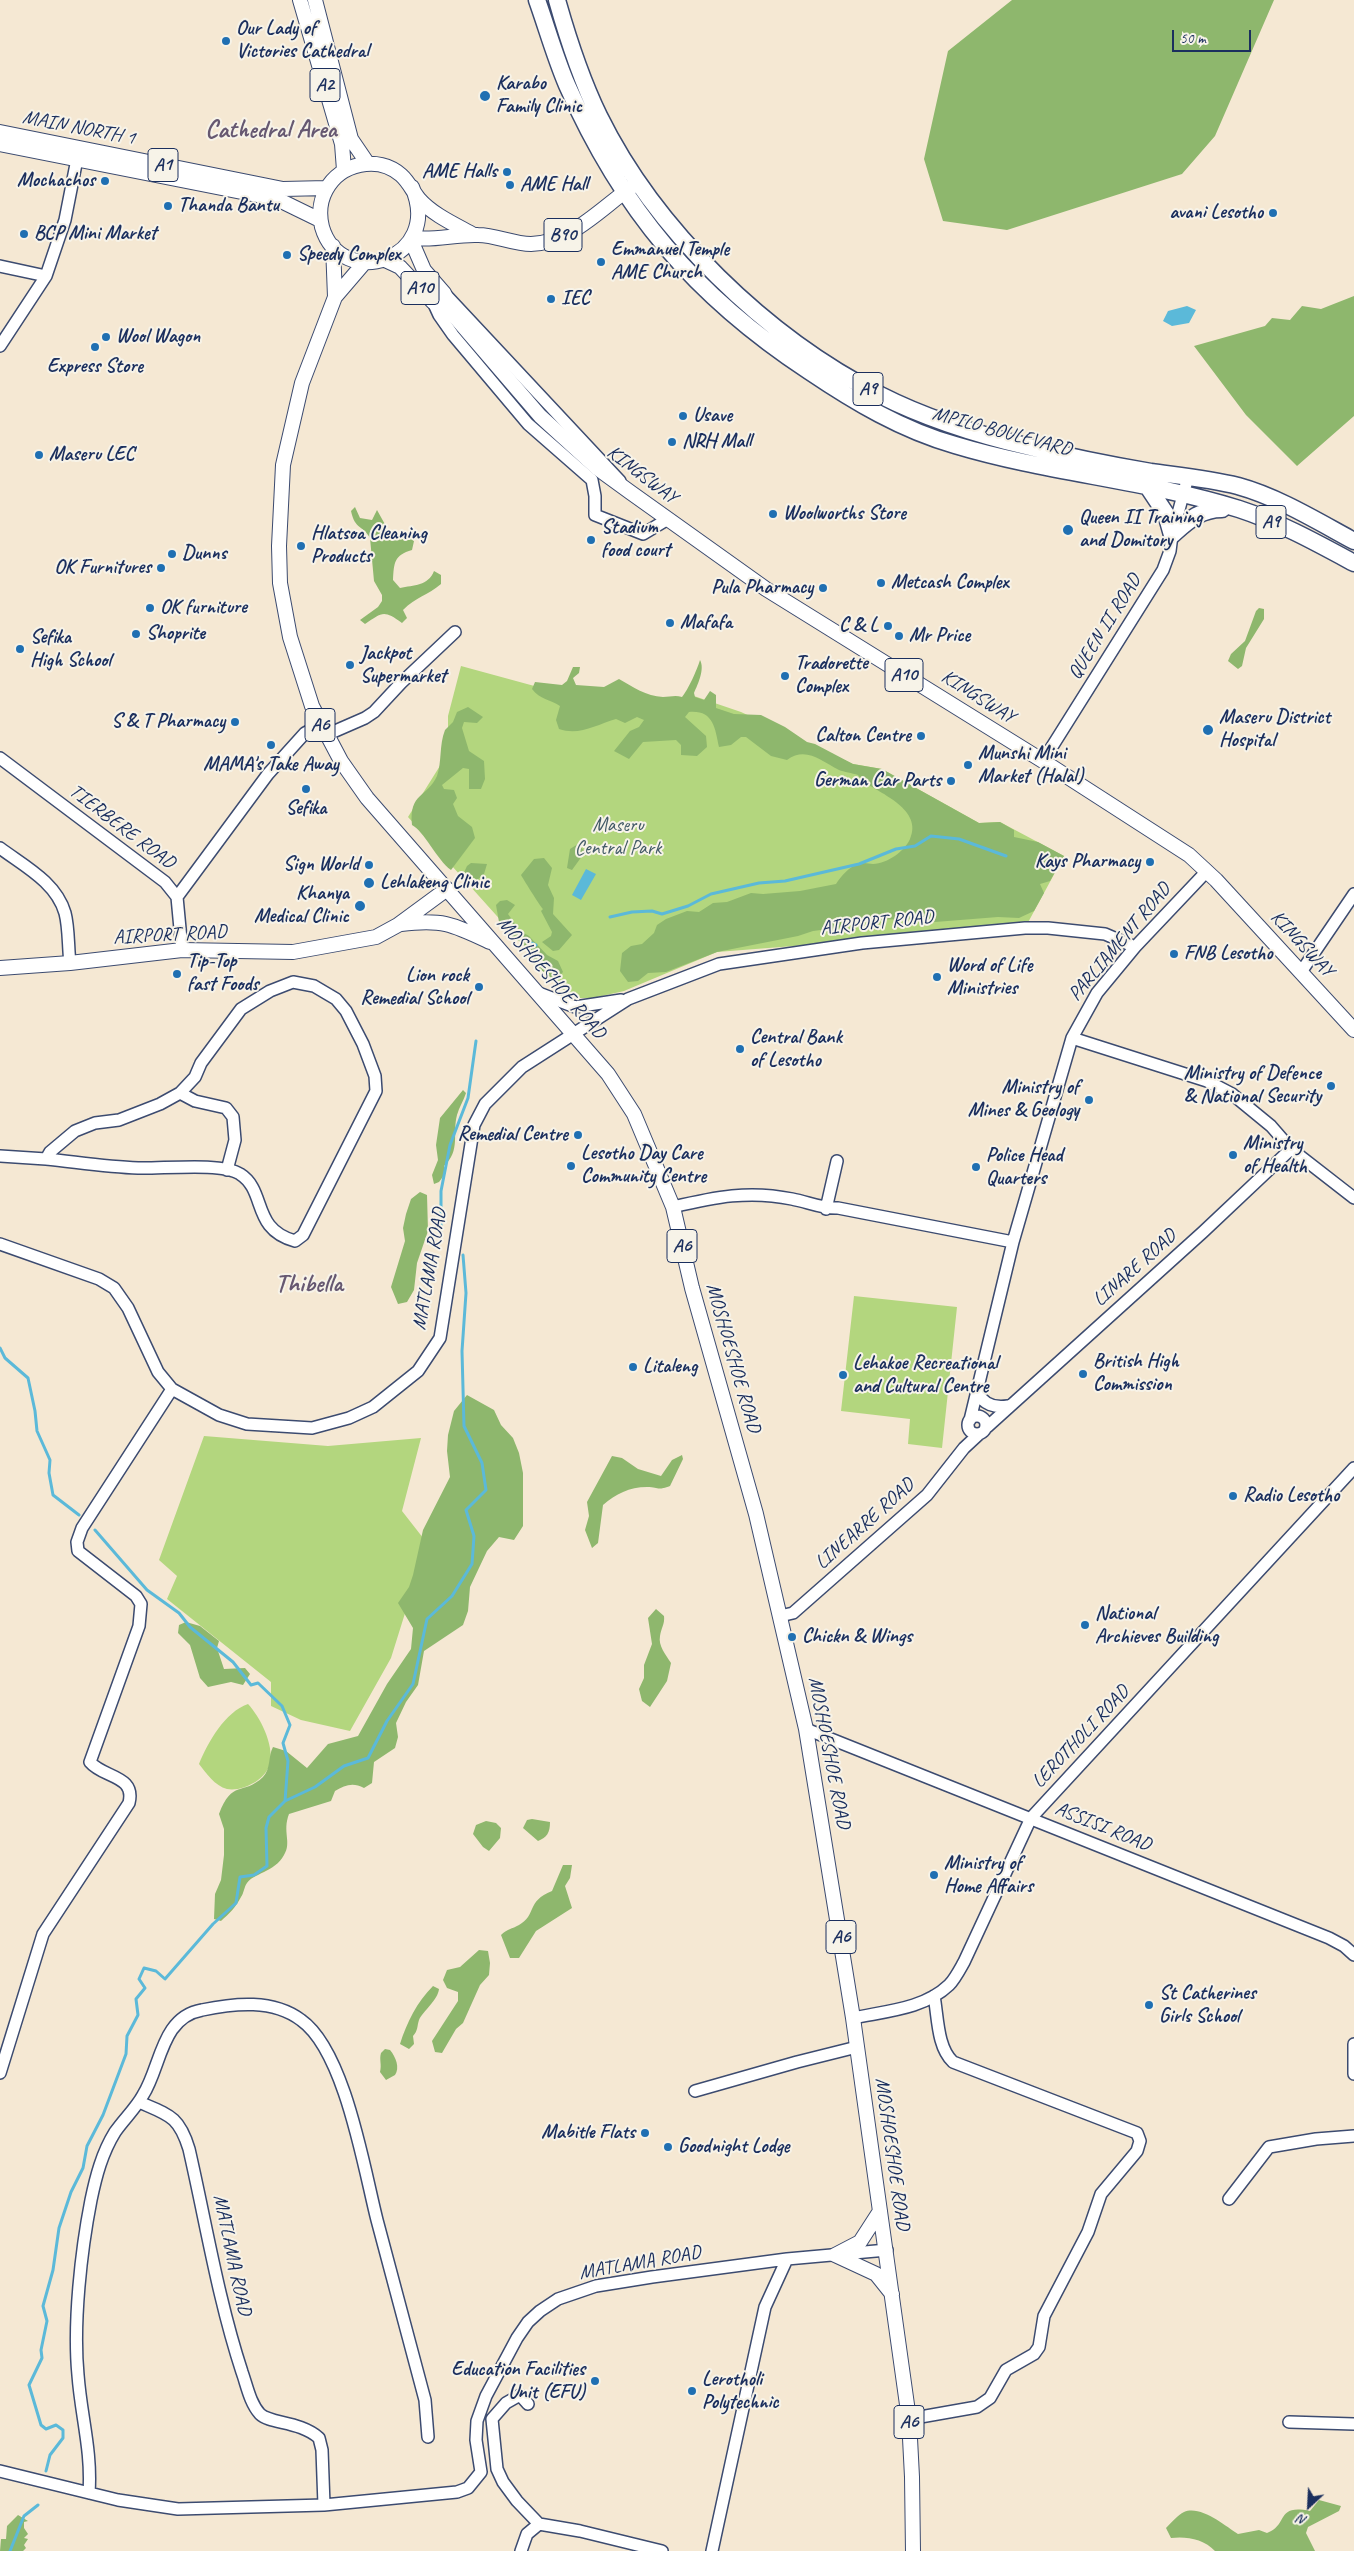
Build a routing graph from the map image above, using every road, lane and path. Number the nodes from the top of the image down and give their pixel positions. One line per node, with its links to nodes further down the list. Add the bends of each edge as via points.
1 (300, 0): 9 (main road, A2, via 342,144)
2 (315, 0): 8 (main road, A2, via 351,139)
3 (537, 0): 13 (highway, MPILO BOULEVARD / A9, via 567,84)
4 (557, 0): 10 (highway, MPILO BOULEVARD / A9, via 568,39 599,116)
5 (0, 132): 12 (main road, MAIN NORTH 1 / A1, via 283,189)
6 (0, 144): 7 (main road, MAIN NORTH 1 / A1)
7 (77, 158): 14 (main road, MAIN NORTH 1 / A1, via 277,199); 21 (street, via 65,220)
8 (368, 164): 9 (main road); 11 (main road, via 385,166 400,174)
9 (344, 170): 12 (main road)
10 (639, 182): 13 (main road, B90); 27 (highway, MPILO BOULEVARD / A9, via 720,280 748,306 780,333 879,395 961,428 1029,447 1105,464)
11 (412, 187): 15 (main road, B90, via 419,199 433,210); 16 (main road, via 419,213)
12 (327, 188): 14 (main road, via 322,198)
13 (624, 191): 15 (main road, B90, via 574,230 550,241 525,244); 28 (highway, MPILO BOULEVARD / A9, via 674,258 732,314 770,346 872,411 954,445)
14 (320, 220): 17 (main road)
15 (474, 235): 16 (main road, B90)
16 (415, 239): 18 (main road); 22 (main road, KINGSWAY / A10, via 424,270)
17 (333, 246): 19 (main road, via 343,254); 23 (main road, MOSHOESHOE ROAD / A6)
18 (385, 260): 19 (main road); 24 (main road, KINGSWAY / A10, via 400,267)
19 (365, 262): 23 (main road, MOSHOESHOE ROAD / A6)
20 (0, 266): 21 (street)
21 (46, 276): 26 (street)
22 (444, 293): 25 (main road, KINGSWAY / A10); 29 (street)
23 (335, 297): 37 (main road, MOSHOESHOE ROAD / A6, via 302,383 283,465 280,501 280,583 290,637)
24 (433, 302): 25 (main road, KINGSWAY / A10); 32 (street, via 453,336 522,418 592,480 596,496 595,514 643,534)
25 (455, 317): 29 (main road, KINGSWAY / A10, via 540,416 597,468)
26 (0, 346)
27 (1188, 477): 30 (street, QUEEN II ROAD); 34 (highway, MPILO BOULEVARD / A9, via 1238,486 1282,504)
28 (1148, 487): 30 (highway, MPILO BOULEVARD / A9); 33 (highway, via 1166,514)
29 (630, 492): 32 (main road, KINGSWAY / A10)
30 (1184, 496): 31 (highway, MPILO BOULEVARD / A9); 33 (street, QUEEN II ROAD)
31 (1240, 509): 33 (highway, via 1208,509 1191,518); 35 (highway, MPILO BOULEVARD / A9, via 1298,533)
32 (668, 519): 39 (main road, KINGSWAY / A10, via 829,630)
33 (1172, 535): 39 (street, QUEEN II ROAD, via 1163,570)
34 (1354, 541)
35 (1354, 563)
36 (456, 632): 37 (street, via 401,682 374,712)
37 (323, 730): 42 (main road, MOSHOESHOE ROAD / A6, via 340,761 367,798); 44 (street, via 304,734 268,774)
38 (0, 758): 44 (street, TIERBERE ROAD, via 165,882)
39 (1043, 760): 41 (main road, KINGSWAY / A10, via 1159,834)
40 (0, 848): 49 (street, via 46,882 57,896 64,912)
41 (1207, 871): 47 (street, PARLIAMENT ROAD); 51 (main road, KINGSWAY / A10)
42 (447, 889): 45 (main road, AIRPORT ROAD); 46 (main road, MOSHOESHOE ROAD / A6)
43 (1354, 894): 51 (street)
44 (177, 898): 48 (street, TIERBERE ROAD)
45 (398, 924): 46 (main road, via 429,920 452,924); 48 (main road, AIRPORT ROAD, via 376,937 293,952)
46 (495, 944): 52 (main road, MOSHOESHOE ROAD / A6)
47 (1136, 947): 53 (street, AIRPORT ROAD, via 1105,934 1048,928 862,943 719,964); 56 (street, PARLIAMENT ROAD, via 1097,993)
48 (182, 950): 49 (main road, AIRPORT ROAD)
49 (70, 963): 50 (main road, AIRPORT ROAD)
50 (0, 968)
51 (1301, 972): 54 (main road, KINGSWAY / A10)
52 (536, 992): 53 (street, via 575,1007); 55 (main road, MOSHOESHOE ROAD / A6)
53 (628, 999): 55 (street, MATLAMA ROAD)
54 (1354, 1030)
55 (572, 1034): 64 (main road, MOSHOESHOE ROAD / A6, via 608,1074 634,1114); 68 (street, MATLAMA ROAD, via 522,1067 485,1104 474,1125 440,1338 418,1371 373,1407 349,1418 312,1428 246,1424 219,1415)
56 (1072, 1038): 58 (street, via 1207,1080 1255,1112); 66 (street, PARLIAMENT ROAD)
57 (180, 1093): 60 (street, via 119,1120 95,1123 75,1131); 62 (street, via 195,1101 226,1108 233,1117 235,1140); 62 (street, via 195,1077 201,1063 241,1009 270,992 293,982 314,986 336,999 346,1011 363,1044 375,1076 376,1091 303,1235 295,1241 268,1225 249,1181 238,1172)
58 (1291, 1149): 63 (street); 70 (street, LINARE ROAD)
59 (0, 1156): 60 (street)
60 (46, 1159): 62 (street, via 137,1168)
61 (837, 1161): 65 (street)
62 (228, 1170)
63 (1354, 1198)
64 (673, 1207): 65 (street, via 721,1196 756,1194 803,1201); 73 (main road, MOSHOESHOE ROAD / A6, via 692,1288 756,1514)
65 (826, 1209): 66 (street, via 847,1210)
66 (1013, 1242): 69 (street, PARLIAMENT ROAD)
67 (0, 1244): 68 (street, MATLAMA ROAD, via 99,1279 114,1288 128,1308 158,1372)
68 (172, 1389): 81 (street, via 82,1528 77,1542 78,1551 142,1604 139,1626 90,1762 126,1784 130,1791 129,1803 43,1934)
69 (979, 1394): 70 (street, via 992,1406); 71 (street, PARLIAMENT ROAD)
70 (1004, 1409): 71 (street, LINARE ROAD)
71 (978, 1424): 73 (street, LINEARRE ROAD, via 964,1448 927,1495 793,1613)
72 (1354, 1468): 75 (street, LEROTHOLI ROAD)
73 (780, 1616): 74 (main road, MOSHOESHOE ROAD / A6)
74 (806, 1728): 75 (street, ASSISI ROAD); 78 (main road, MOSHOESHOE ROAD / A6)
75 (1031, 1818): 76 (street, ASSISI ROAD, via 1329,1938); 77 (street, LEROTHOLI ROAD, via 964,1962 950,1984)
76 (1354, 1955)
77 (934, 1996): 78 (street, LEROTHOLI ROAD, via 912,2006); 93 (street, via 942,2046 953,2062 1137,2133 1140,2141 1137,2151 1101,2194 1088,2232 1044,2316 1039,2346 1034,2354 1006,2370 990,2398 978,2407)
78 (854, 2018): 80 (main road, MOSHOESHOE ROAD / A6)
79 (1354, 2044): 82 (street)
80 (856, 2047): 83 (street); 87 (main road, MOSHOESHOE ROAD / A6)
81 (0, 2073)
82 (1354, 2074)
83 (695, 2091)
84 (139, 2102): 96 (street, via 167,2037 194,2011 245,2005 282,2007 304,2021 321,2042 333,2066 353,2123 425,2400); 98 (street, via 106,2149 98,2168 86,2230 76,2342 91,2467); 99 (street, MATLAMA ROAD, via 168,2114 183,2129 230,2336 255,2408 262,2416 299,2425 319,2438)
85 (1354, 2136): 86 (street, via 1269,2148)
86 (1229, 2199)
87 (880, 2211): 88 (main road, MOSHOESHOE ROAD / A6); 89 (main road, via 860,2242)
88 (887, 2250): 89 (street, MATLAMA ROAD); 91 (main road, MOSHOESHOE ROAD / A6)
89 (834, 2255): 90 (street, MATLAMA ROAD); 91 (main road, via 876,2274)
90 (787, 2259): 99 (street, MATLAMA ROAD, via 613,2283 558,2299 528,2322 486,2396 477,2421 481,2472 468,2488 416,2498); 103 (street, via 765,2307)
91 (893, 2294): 93 (main road, MOSHOESHOE ROAD / A6)
92 (528, 2404): 100 (street, via 520,2395 506,2403 492,2419 494,2450 496,2469 502,2482)
93 (909, 2419): 104 (main road, MOSHOESHOE ROAD / A6)
94 (1289, 2422): 95 (street)
95 (1354, 2424)
96 (428, 2437)
97 (0, 2471): 98 (street, MATLAMA ROAD)
98 (89, 2493): 99 (street, MATLAMA ROAD, via 178,2509)
99 (324, 2505)
100 (539, 2524): 101 (street, via 527,2534); 102 (street, via 580,2530)
101 (521, 2551)
102 (662, 2551)
103 (712, 2551)
104 (913, 2551)

